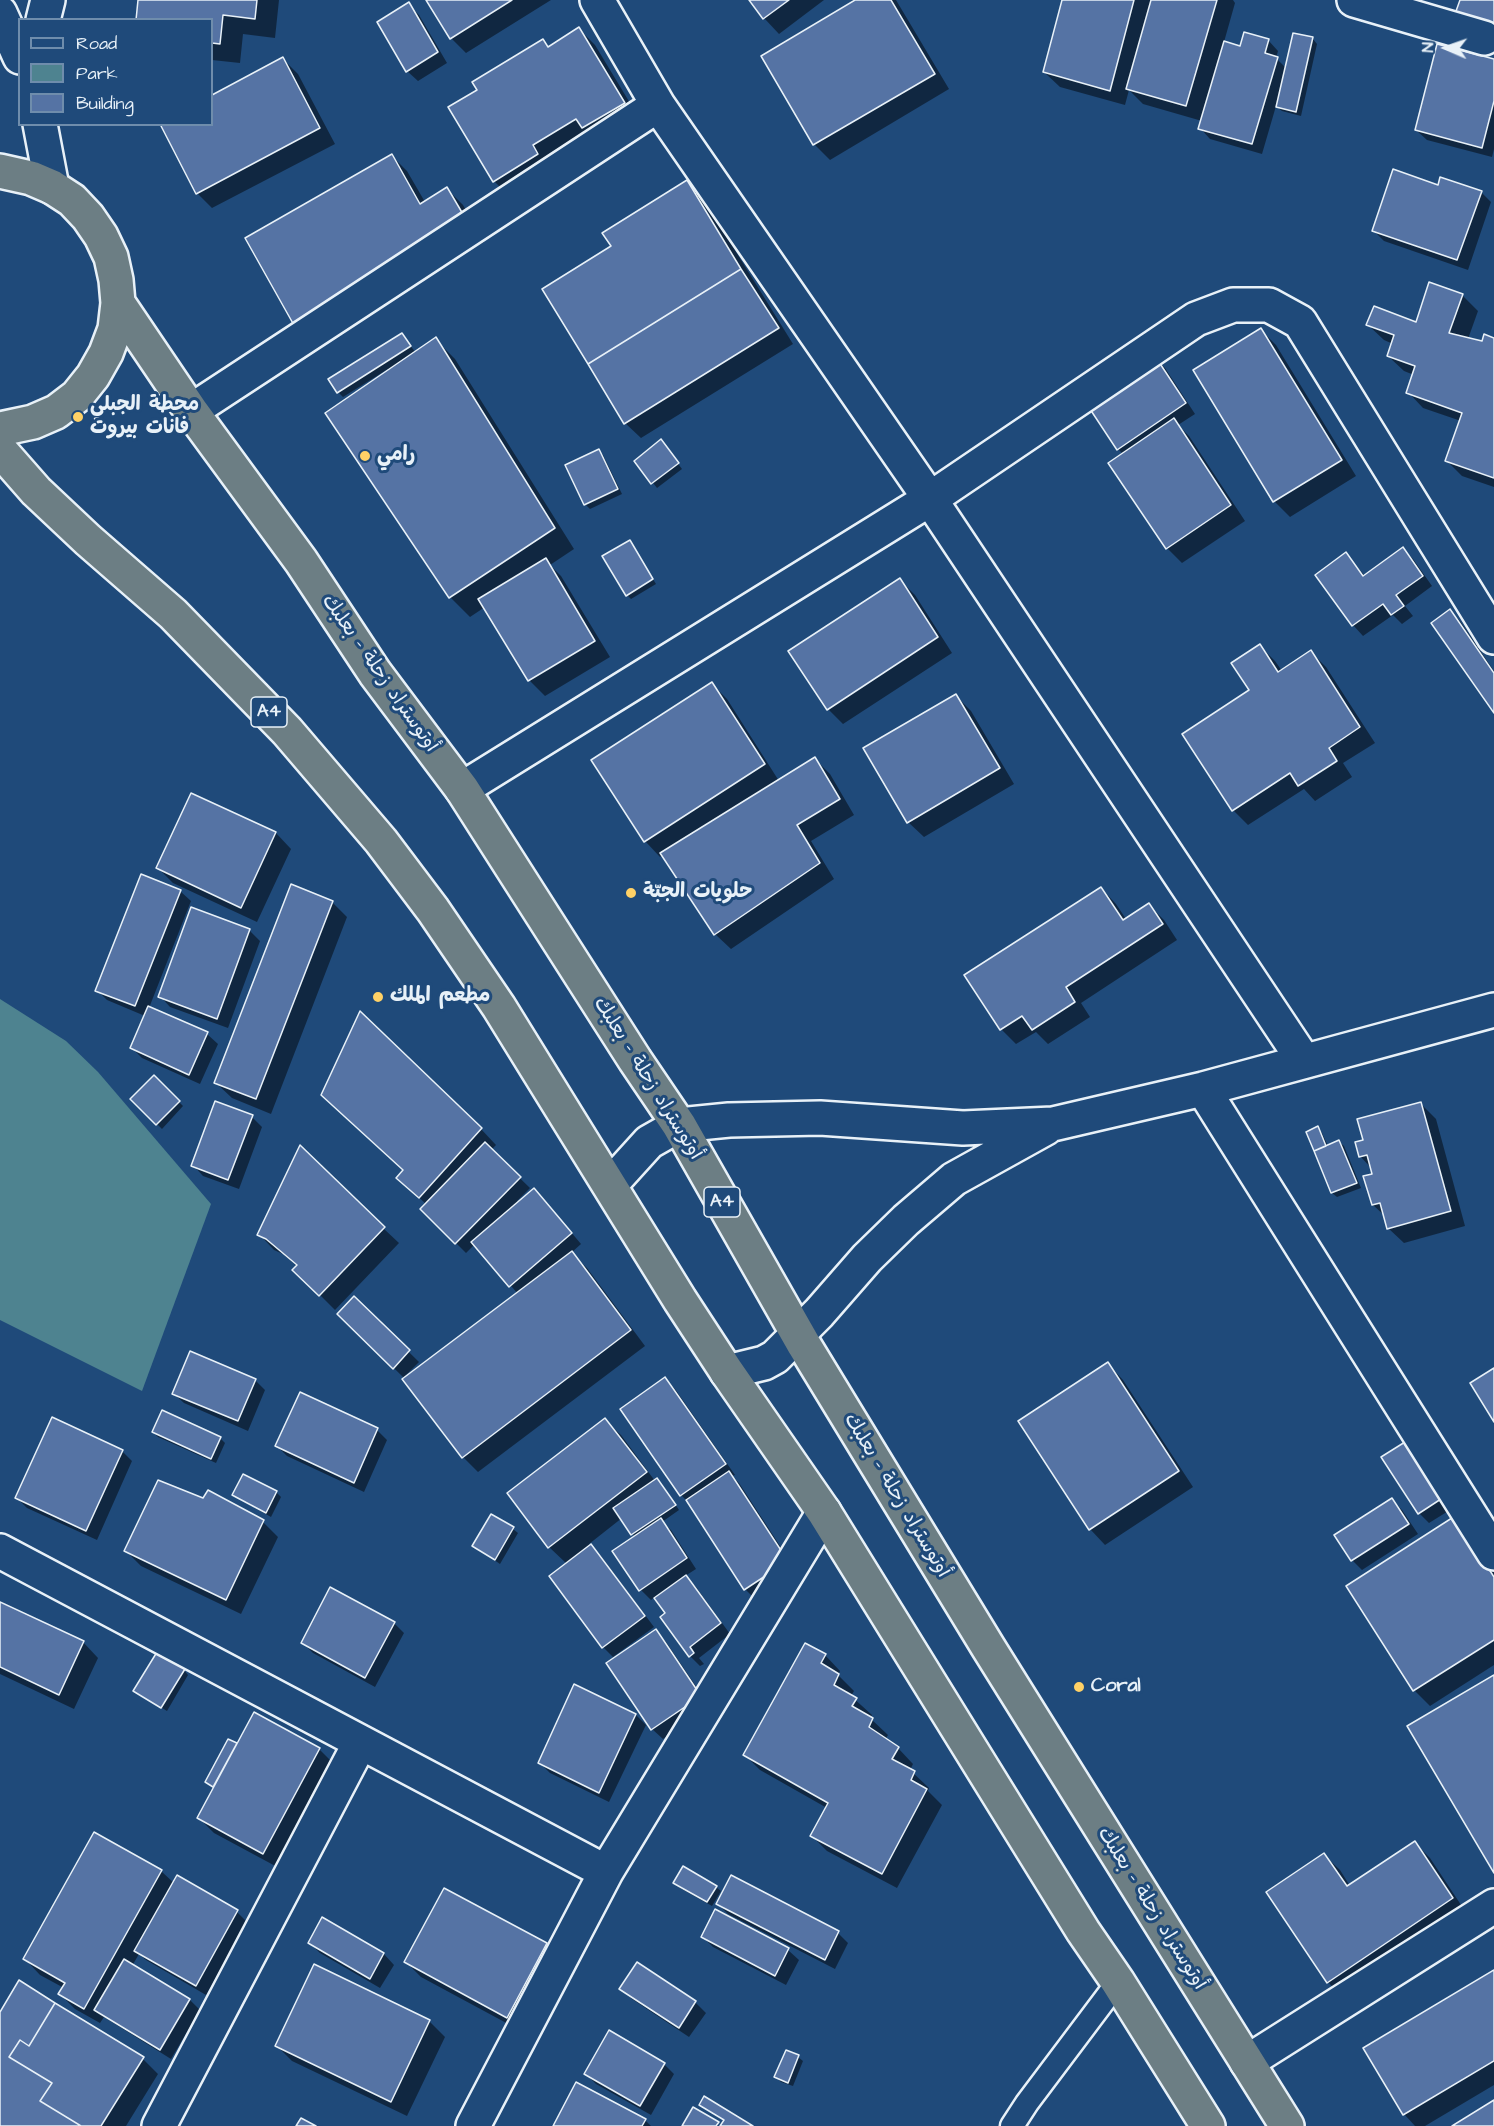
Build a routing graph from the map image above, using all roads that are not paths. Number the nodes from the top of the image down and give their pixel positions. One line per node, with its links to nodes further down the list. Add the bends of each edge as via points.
1 (48, 0): 5 (street)
2 (597, 0): 8 (street)
3 (1354, 0): 6 (street)
4 (0, 13): 7 (street)
5 (44, 18)
6 (1484, 38)
7 (18, 53)
8 (658, 105): 13 (street); 16 (street)
9 (40, 126): 11 (street)
10 (0, 171): 11 (highway, A4)
11 (52, 187): 12 (highway, A4, via 72,200 101,236 111,257)
12 (118, 303): 13 (highway, أوتوستراد زحلة - بعلبك / A4); 14 (highway, A4, via 115,329 106,353 77,396 33,422)
13 (191, 411): 18 (highway, أوتوستراد زحلة - بعلبك / A4, via 301,561 375,673)
14 (0, 429)
15 (0, 450): 24 (highway, A4, via 36,491 173,614 287,731 381,842 499,1007)
16 (930, 499): 17 (street, via 1196,319 1233,305 1269,305 1300,322); 18 (street); 20 (street)
17 (1494, 637)
18 (462, 789): 23 (highway, أوتوستراد زحلة - بعلبك / A4)
19 (1494, 1010): 20 (street)
20 (1304, 1061): 21 (street)
21 (1203, 1089): 22 (street); 29 (street)
22 (1053, 1124): 23 (street, via 963,1128 820,1118); 25 (street, via 954,1179 867,1258)
23 (679, 1125): 24 (street, via 649,1142); 25 (highway, أوتوستراد زحلة - بعلبك / A4)
24 (610, 1185): 26 (highway, A4)
25 (798, 1333): 26 (street, via 775,1357); 34 (highway, أوتوستراد زحلة - بعلبك / A4)
26 (727, 1372): 27 (highway, A4)
27 (824, 1512): 31 (street); 33 (highway, A4)
28 (0, 1551): 30 (street)
29 (1494, 1553)
30 (360, 1743): 31 (street); 35 (street)
31 (606, 1872): 36 (street)
32 (1494, 1906): 34 (street)
33 (1118, 1982): 37 (lane); 38 (highway, A4)
34 (1247, 2062): 39 (highway, أوتوستراد زحلة - بعلبك / A4)
35 (159, 2126)
36 (473, 2126)
37 (1012, 2126)
38 (1208, 2126)
39 (1287, 2126)

